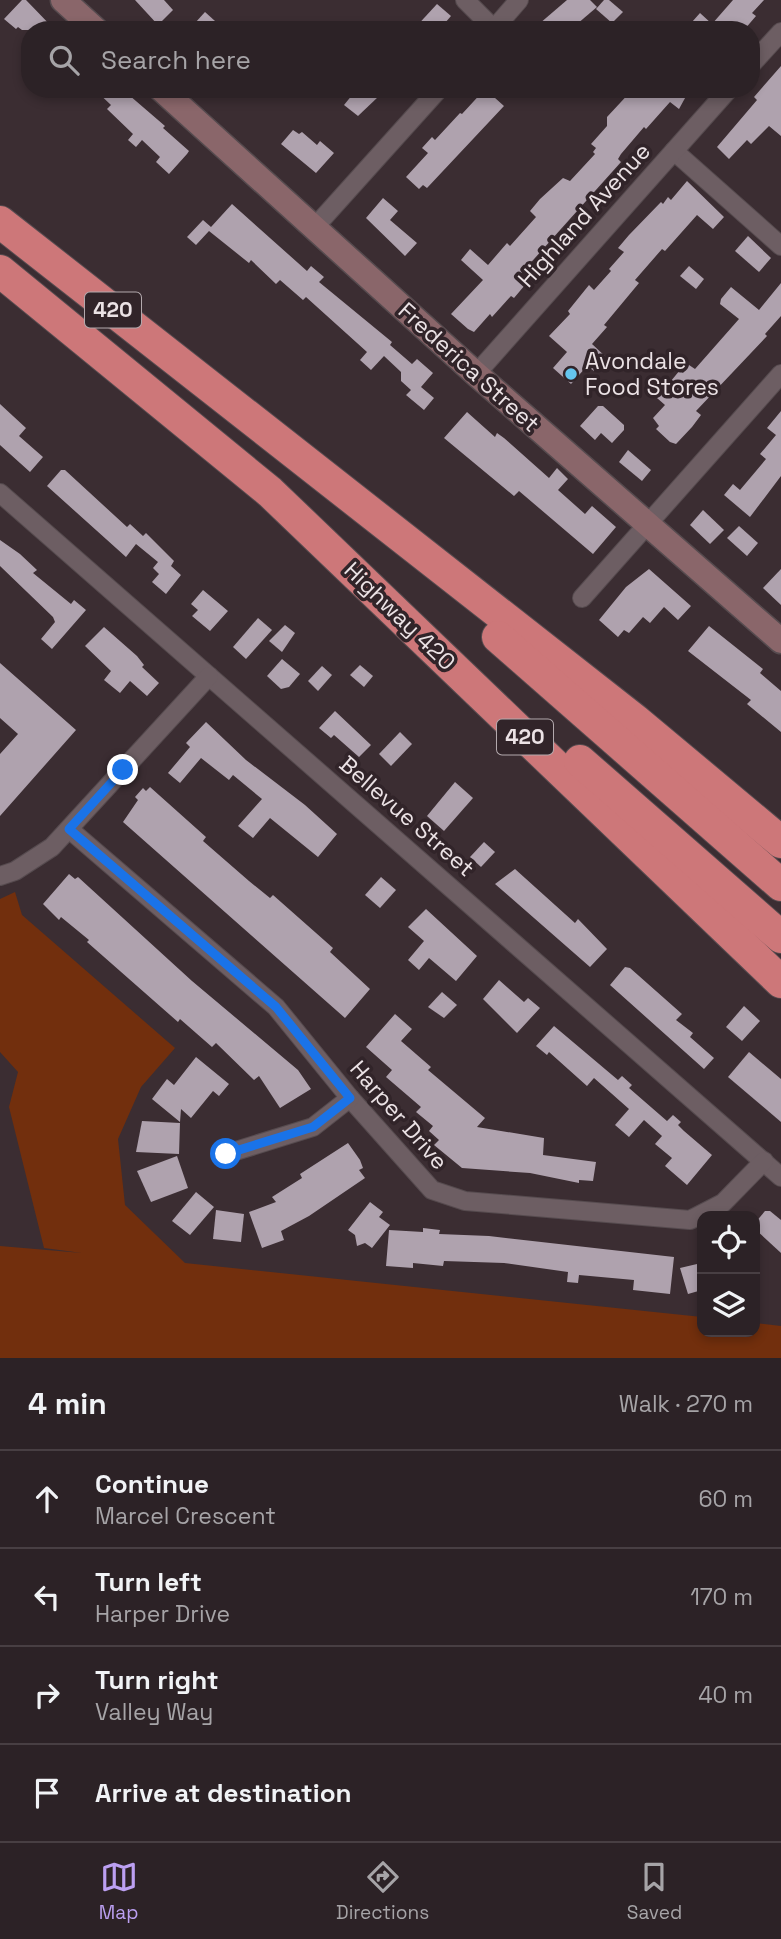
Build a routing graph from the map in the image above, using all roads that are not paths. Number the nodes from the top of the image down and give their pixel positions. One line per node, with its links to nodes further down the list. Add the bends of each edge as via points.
1 (63, 0): 4 (street)
2 (465, 0): 5 (street)
3 (519, 0): 6 (street)
4 (86, 21)
5 (485, 21)
6 (500, 21)
7 (781, 32): 8 (street)
8 (760, 55)
9 (171, 98): 14 (street, Frederica Street)
10 (431, 98): 14 (street)
11 (721, 98): 12 (street, Highland Avenue)
12 (674, 151): 15 (street); 17 (street, Highland Avenue)
13 (0, 222): 19 (highway, 420)
14 (314, 229): 17 (street, Frederica Street)
15 (781, 246)
16 (0, 271): 20 (highway, Highway 420 / 420)
17 (476, 374): 22 (street, Frederica Street)
18 (781, 374): 22 (street)
19 (226, 399): 26 (highway, 420); 31 (highway)
20 (270, 492): 32 (highway); 33 (highway, Highway 420 / 420)
21 (0, 493): 25 (street, Bellevue Street)
22 (647, 525): 23 (street); 24 (street, Frederica Street)
23 (582, 598)
24 (781, 641)
25 (209, 676): 28 (street); 36 (street, Bellevue Street)
26 (635, 720): 27 (highway); 29 (highway, 420)
27 (781, 826)
28 (69, 829): 30 (street, via 37,858); 34 (street, Harper Drive, via 276,1007)
29 (781, 842)
30 (0, 876)
31 (781, 885)
32 (781, 937)
33 (781, 982)
34 (350, 1098): 35 (street, via 313,1127); 36 (street, Harper Drive, via 432,1190 466,1201 690,1220 723,1203)
35 (226, 1154)
36 (764, 1161): 37 (street, Bellevue Street)
37 (781, 1177)

